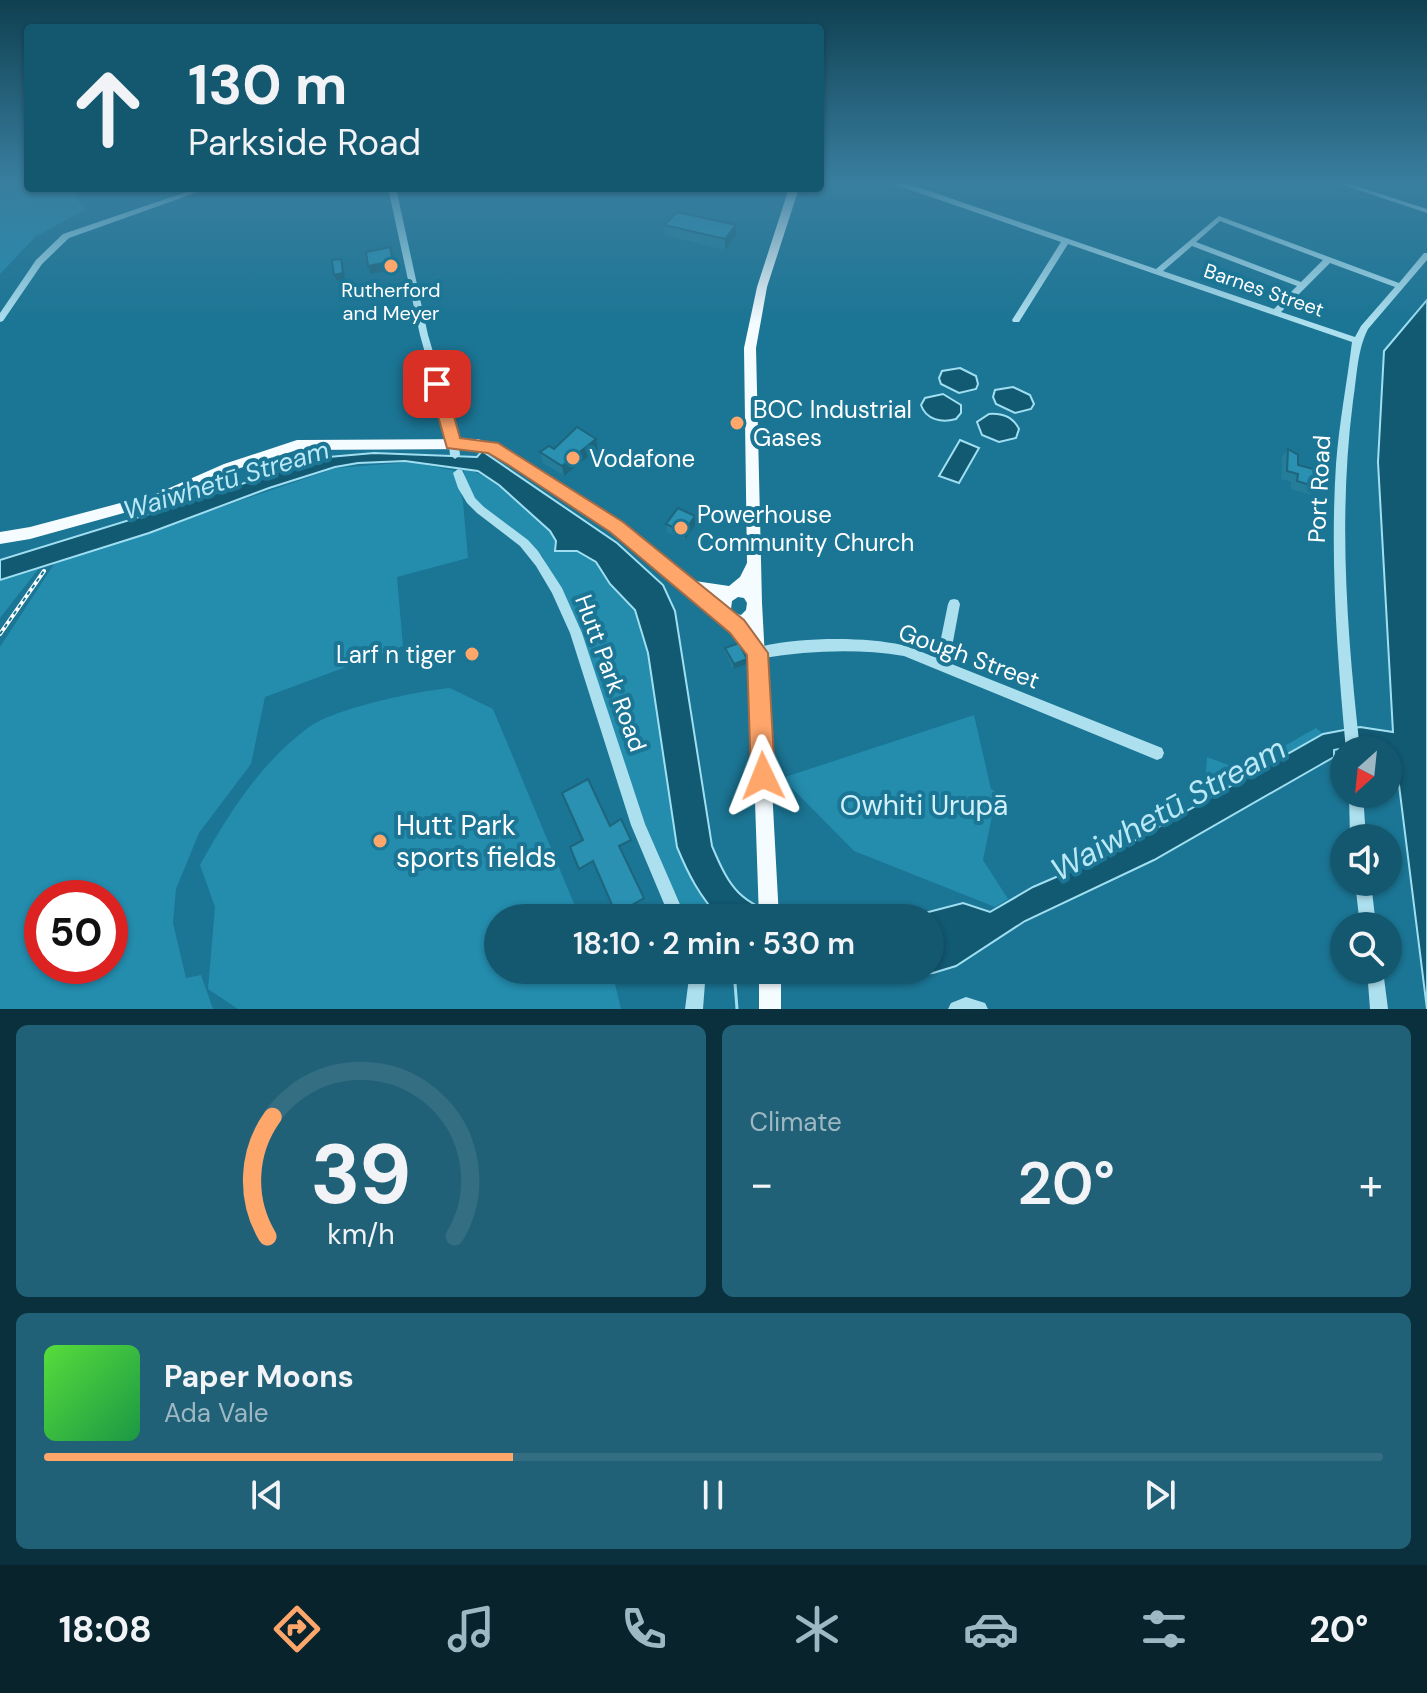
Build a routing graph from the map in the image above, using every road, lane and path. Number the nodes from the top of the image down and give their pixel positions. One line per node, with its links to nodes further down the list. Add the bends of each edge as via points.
1 (83, 230): 15 (street, via 66,236 39,262)
2 (401, 230): 18 (street)
3 (780, 230): 21 (main road, via 752,332)
4 (1034, 230): 7 (street, Barnes Street)
5 (1205, 230): 8 (street)
6 (1251, 230): 10 (street)
7 (1066, 241): 11 (street, Barnes Street); 16 (street)
8 (1191, 243): 11 (street); 12 (street)
9 (1427, 255): 13 (street, Port Road)
10 (1329, 259): 12 (street); 13 (street)
11 (1157, 272): 14 (street, Barnes Street)
12 (1301, 285): 14 (street)
13 (1400, 286): 17 (street, Port Road)
14 (1275, 313): 17 (street, Barnes Street)
15 (0, 319)
16 (1016, 320)
17 (1357, 341): 29 (street, Port Road, via 1341,478 1341,619)
18 (454, 449): 20 (main road, via 297,445 162,497); 22 (main road, via 478,444 499,451 617,527)
19 (458, 473): 31 (street, Hutt Park Road, via 475,507 536,557 566,611 638,825)
20 (0, 538)
21 (755, 560): 23 (main road); 25 (main road)
22 (684, 585): 23 (main road); 26 (main road)
23 (732, 593): 25 (main road, via 747,593); 26 (main road, via 722,601)
24 (954, 604): 28 (street)
25 (755, 606): 26 (main road, via 747,619); 27 (main road)
26 (726, 616): 27 (main road)
27 (757, 652): 28 (street, Gough Street, via 888,648); 32 (main road)
28 (942, 666): 30 (street, Gough Street)
29 (1352, 736)
30 (1157, 753)
31 (672, 904)
32 (768, 904)
33 (698, 984): 36 (street)
34 (770, 984): 37 (main road)
35 (1376, 984): 40 (street)
36 (694, 1009)
37 (770, 1009)
38 (957, 1009): 39 (street)
39 (979, 1009)
40 (1379, 1009)

